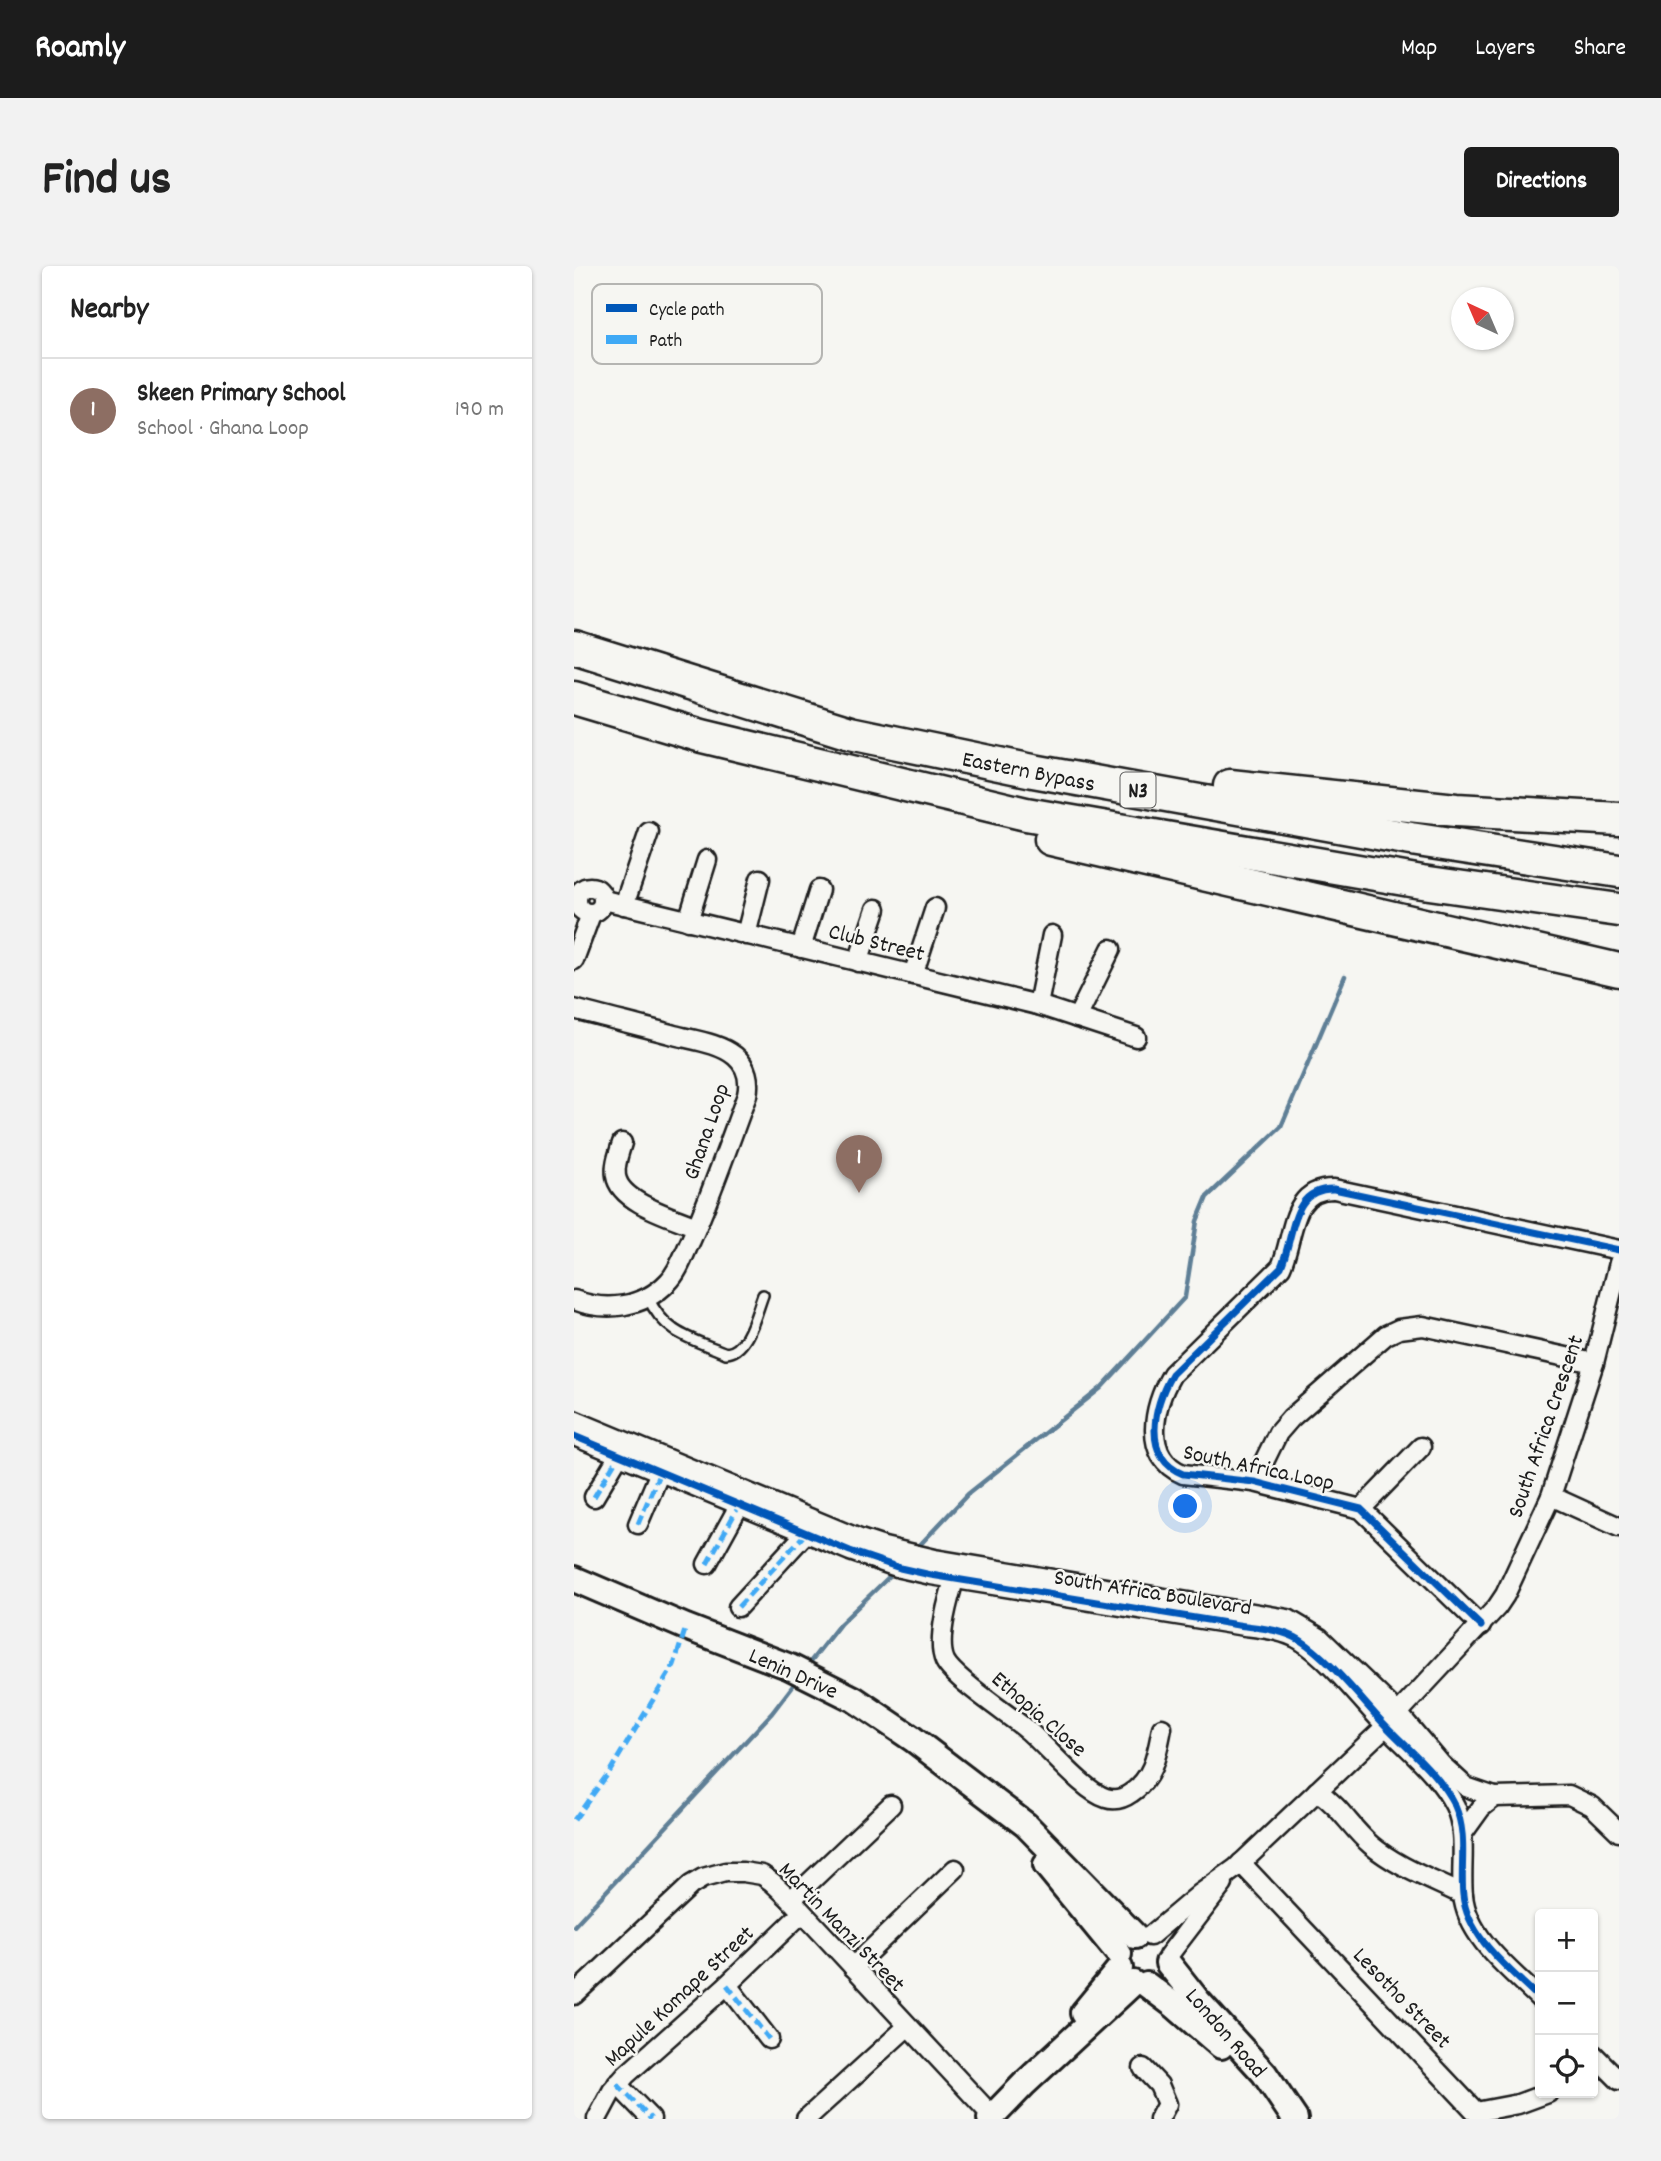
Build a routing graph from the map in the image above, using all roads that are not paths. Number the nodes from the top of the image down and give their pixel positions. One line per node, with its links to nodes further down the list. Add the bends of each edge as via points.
1 (574, 647): 2 (highway, Eastern Bypass / N3)
2 (666, 674): 5 (highway, via 1123,770 1456,810); 8 (highway, Eastern Bypass / N3, via 850,733 1019,769)
3 (574, 698): 4 (highway, Eastern Bypass / N3)
4 (702, 736): 16 (highway, Eastern Bypass / N3, via 1026,814 1422,882); 25 (highway, via 782,771 891,802)
5 (1619, 819)
6 (649, 832): 13 (street)
7 (707, 860): 18 (street)
8 (1619, 871)
9 (760, 879): 19 (street)
10 (819, 890): 21 (street)
11 (576, 893): 12 (street, via 596,887); 17 (street, via 578,905)
12 (604, 900): 13 (street, Club Street); 17 (street)
13 (624, 905): 18 (street, Club Street)
14 (935, 908): 26 (street)
15 (876, 909): 24 (street)
16 (1619, 910)
17 (591, 914): 23 (street)
18 (688, 921): 19 (street, Club Street)
19 (746, 935): 21 (street, Club Street)
20 (1052, 935): 27 (street)
21 (801, 948): 24 (street, Club Street)
22 (1111, 949): 29 (street)
23 (574, 960)
24 (858, 962): 26 (street, Club Street)
25 (1619, 970)
26 (913, 975): 27 (street, Club Street)
27 (1038, 1005): 29 (street, Club Street)
28 (574, 1009): 32 (street, Ghana Loop, via 718,1047 744,1067 747,1095)
29 (1077, 1018): 30 (street, Club Street)
30 (1136, 1037)
31 (622, 1143): 32 (street, via 616,1168 620,1188 638,1202)
32 (696, 1227): 36 (street, Ghana Loop, via 676,1272)
33 (1619, 1250): 44 (street, South Africa Loop, via 1334,1189 1313,1192 1299,1208 1281,1267 1172,1374 1157,1411 1157,1451 1172,1470)
34 (1619, 1264): 38 (street, South Africa Crescent)
35 (763, 1295): 36 (lane, via 741,1346 726,1353 672,1330)
36 (648, 1297): 37 (street, Ghana Loop, via 608,1308)
37 (574, 1300)
38 (1594, 1363): 44 (street, via 1423,1326 1399,1329 1376,1343 1291,1418 1278,1433); 45 (street, South Africa Crescent)
39 (574, 1420): 53 (street, South Africa Boulevard, via 860,1539)
40 (574, 1436): 42 (street, South Africa Boulevard)
41 (1421, 1447): 48 (street)
42 (619, 1455): 43 (street, South Africa Boulevard); 46 (street)
43 (660, 1472): 47 (street, South Africa Boulevard); 49 (street)
44 (1254, 1482): 48 (street, South Africa Loop)
45 (1551, 1496): 50 (street); 56 (street, South Africa Crescent, via 1505,1595)
46 (594, 1497)
47 (740, 1504): 51 (street, South Africa Boulevard); 52 (street)
48 (1361, 1509): 56 (street, South Africa Loop)
49 (638, 1524)
50 (1619, 1527)
51 (806, 1533): 53 (street, South Africa Boulevard, via 865,1557 931,1575); 55 (street)
52 (706, 1564)
53 (956, 1567): 57 (street, South Africa Boulevard, via 1289,1635); 58 (street, Ethopia Close, via 942,1639 944,1659 962,1680 1028,1731 1090,1789 1117,1800 1138,1788 1154,1765)
54 (574, 1579): 69 (street, Lenin Drive, via 813,1677 854,1699 995,1800)
55 (738, 1607)
56 (1481, 1626): 57 (street, South Africa Crescent)
57 (1392, 1720): 59 (street, South Africa Crescent); 60 (street, South Africa Boulevard, via 1454,1777); 63 (street, South Africa Boulevard, via 1445,1788)
58 (1162, 1728)
59 (1317, 1791): 64 (street, South Africa Crescent); 66 (street, via 1374,1847)
60 (1495, 1797): 62 (street, South Africa Boulevard, via 1569,1795 1592,1807); 63 (street)
61 (891, 1805): 67 (street, Mapule Komape Street)
62 (1619, 1832)
63 (1463, 1833): 66 (street, South Africa Boulevard)
64 (1238, 1865): 68 (street, South Africa Crescent); 69 (street, South Africa Crescent); 82 (street, Lesotho Street)
65 (955, 1869): 70 (street)
66 (1463, 1895): 73 (street, South Africa Boulevard, via 1480,1937)
67 (796, 1907): 70 (street, Martin Manzi Street); 71 (street, Mapule Komape Street); 72 (street, Martin Manzi Street, via 762,1875 725,1872 703,1878)
68 (1168, 1959): 69 (street, London Road, via 1162,1943); 69 (street, via 1161,1978); 81 (street, London Road, via 1193,1996 1264,2073)
69 (1134, 1960): 81 (street, London Road); 83 (street)
70 (853, 1967): 74 (street, Martin Manzi Street)
71 (727, 1985): 75 (street); 79 (street, Mapule Komape Street)
72 (574, 1995)
73 (1535, 1995)
74 (907, 2027): 83 (street, Martin Manzi Street); 86 (street, Martin Manzi Street)
75 (769, 2039)
76 (1598, 2062): 78 (street)
77 (1143, 2068): 87 (street, via 1164,2094 1167,2104)
78 (1619, 2080)
79 (617, 2084): 84 (street, Mapule Komape Street); 85 (street)
80 (1535, 2098): 82 (street, Lesotho Street)
81 (1289, 2111)
82 (1473, 2116)
83 (992, 2118)
84 (597, 2119)
85 (651, 2119)
86 (806, 2119)
87 (1159, 2119)

